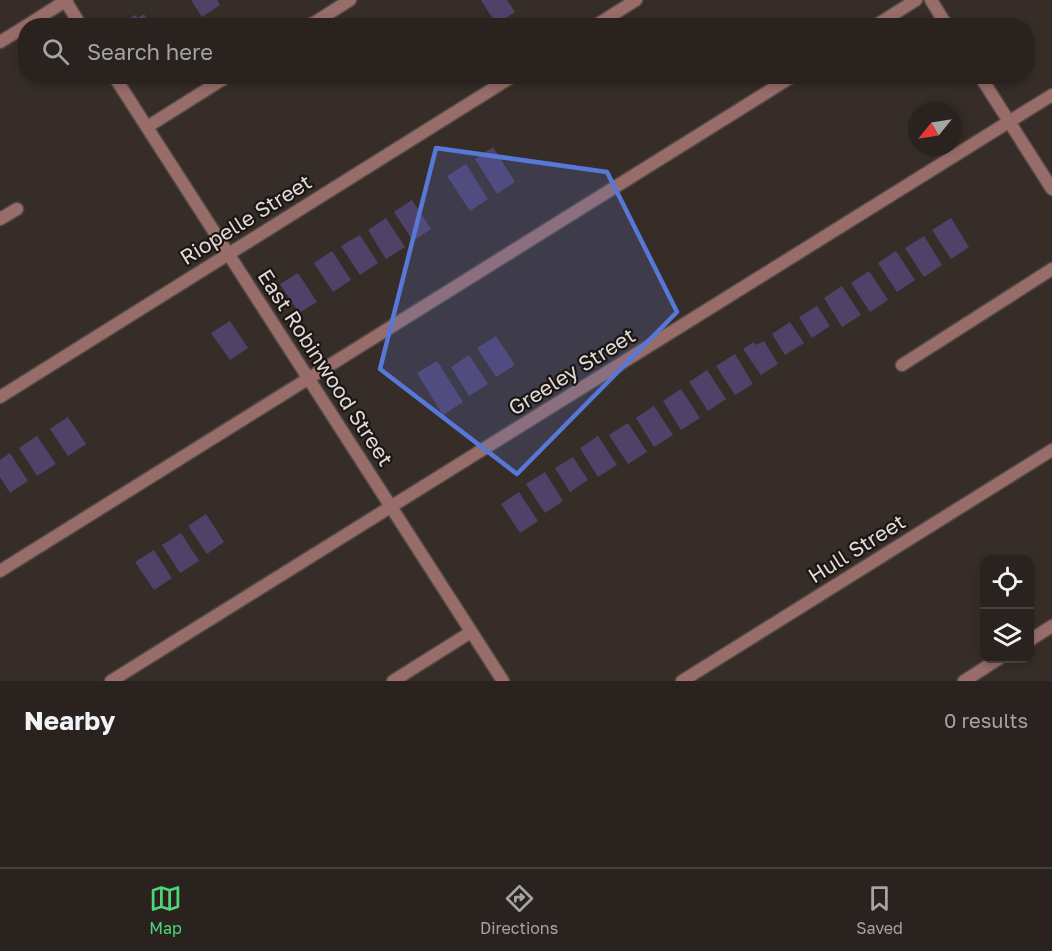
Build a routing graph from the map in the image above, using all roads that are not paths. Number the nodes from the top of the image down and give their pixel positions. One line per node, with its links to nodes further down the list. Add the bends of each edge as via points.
1 (66, 0): 6 (street); 7 (street)
2 (350, 0): 8 (street)
3 (636, 0): 9 (street)
4 (916, 0): 10 (street)
5 (931, 0): 11 (street)
6 (38, 18)
7 (76, 18)
8 (322, 18)
9 (608, 18)
10 (887, 18)
11 (942, 18)
12 (18, 31): 13 (street)
13 (0, 42)
14 (119, 84): 21 (street, East Robinwood Street)
15 (215, 84): 21 (street)
16 (500, 84): 25 (street, Riopelle Street)
17 (779, 84): 28 (street)
18 (985, 84): 20 (street)
19 (1052, 94): 20 (street, Greeley Street)
20 (1009, 122): 22 (street); 31 (street, Greeley Street)
21 (147, 127): 25 (street, East Robinwood Street)
22 (1052, 189)
23 (17, 209): 24 (street)
24 (0, 219)
25 (229, 254): 28 (street, East Robinwood Street); 29 (street, Riopelle Street)
26 (1052, 269): 27 (street)
27 (902, 364)
28 (308, 378): 31 (street, East Robinwood Street); 32 (street)
29 (0, 397)
30 (1052, 450): 40 (street, Hull Street)
31 (392, 508): 34 (street, East Robinwood Street); 37 (street, Greeley Street)
32 (0, 571)
33 (1052, 626): 35 (street)
34 (471, 632): 38 (street); 39 (street, East Robinwood Street)
35 (1034, 637)
36 (992, 663): 41 (street)
37 (111, 681)
38 (393, 681)
39 (503, 681)
40 (682, 681)
41 (964, 681)

